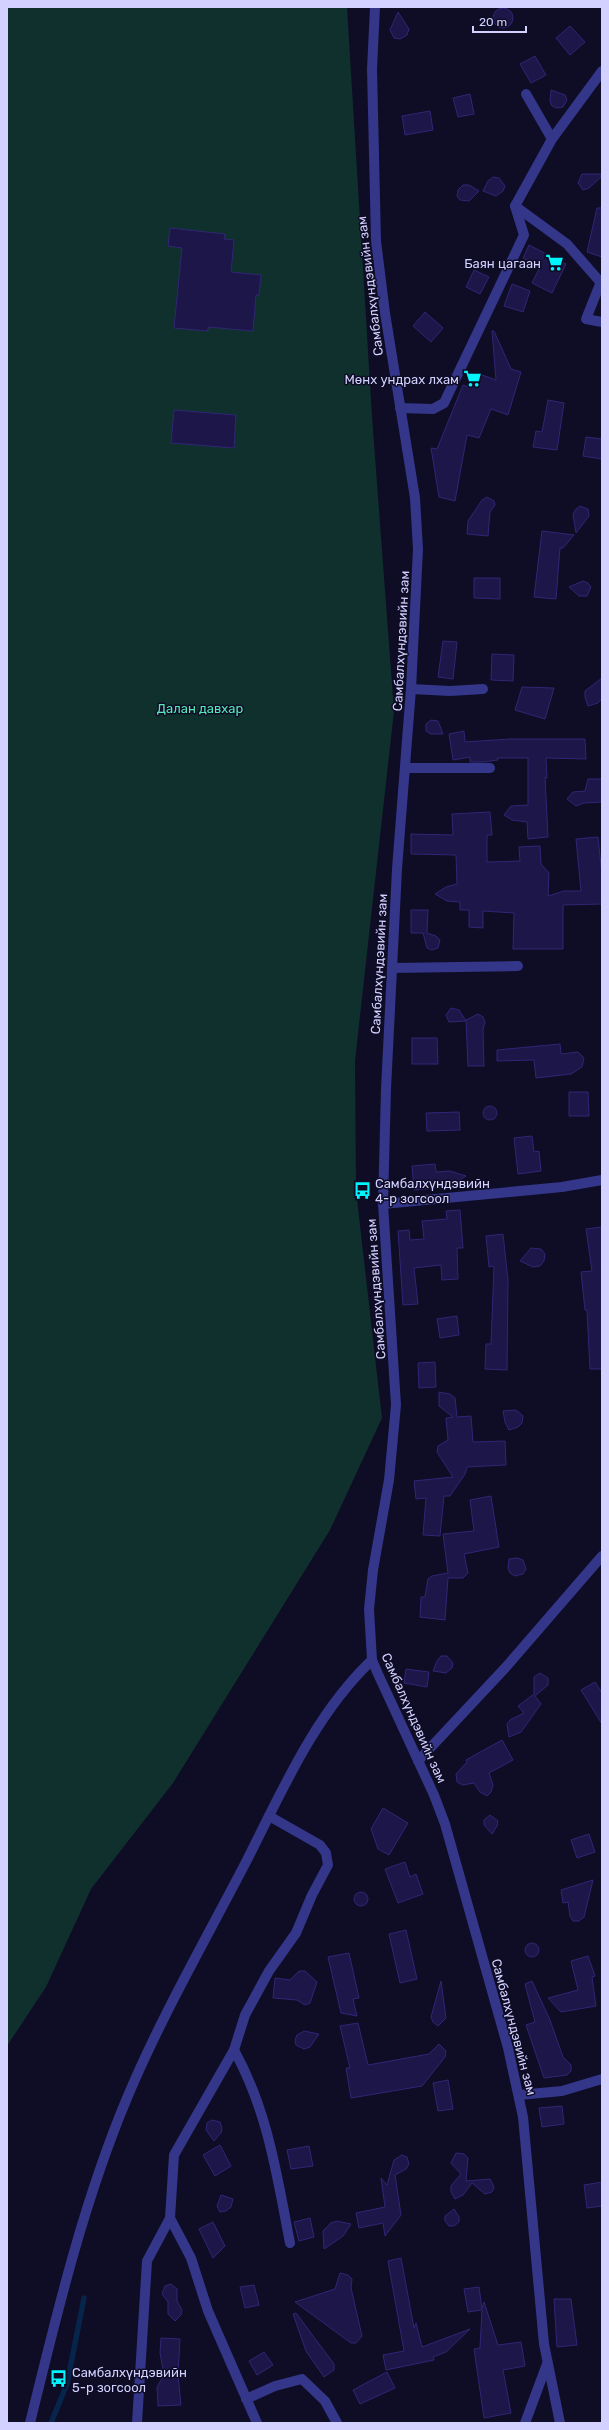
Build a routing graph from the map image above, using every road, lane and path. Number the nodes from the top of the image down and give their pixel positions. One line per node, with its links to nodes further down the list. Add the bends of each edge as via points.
1 (375, 7): 8 (street, Самбалхүндэвийн зам, via 372,69 375,233)
2 (602, 71): 4 (street)
3 (526, 94): 4 (street)
4 (552, 139): 5 (street)
5 (515, 206): 6 (street, via 567,244); 8 (street, via 524,235 444,403 433,409)
6 (601, 284): 7 (street, via 586,319)
7 (602, 322)
8 (400, 408): 9 (street, Самбалхүндэвийн зам, via 415,498 418,549)
9 (412, 689): 10 (street); 11 (street, Самбалхүндэвийн зам)
10 (484, 689)
11 (405, 768): 12 (street); 14 (street, Самбалхүндэвийн зам)
12 (490, 768)
13 (518, 966): 14 (street)
14 (392, 968): 16 (street, Самбалхүндэвийн зам)
15 (602, 1180): 16 (street, via 562,1187)
16 (383, 1204): 18 (street, Самбалхүндэвийн зам, via 396,1405 389,1480 371,1591 369,1628)
17 (602, 1556): 19 (street, via 506,1667)
18 (372, 1660): 19 (street, Самбалхүндэвийн зам); 20 (street, via 355,1675 337,1698 302,1754)
19 (418, 1761): 23 (street, Самбалхүндэвийн зам, via 445,1824)
20 (269, 1816): 21 (street, via 320,1845 326,1853 328,1865 296,1933 269,1971 246,2014); 28 (street, via 140,2068 116,2125 77,2240)
21 (234, 2050): 24 (street, via 174,2155); 25 (street, via 249,2078 267,2126)
22 (602, 2079): 23 (street, via 562,2091)
23 (519, 2095): 26 (street, Самбалхүндэвийн зам, via 527,2146 541,2323)
24 (170, 2218): 27 (street, via 191,2258 208,2311); 29 (street, via 147,2261)
25 (290, 2243)
26 (547, 2364): 32 (street); 33 (street, Самбалхүндэвийн зам)
27 (246, 2399): 30 (street); 31 (street, via 275,2386 302,2379 325,2401)
28 (30, 2423)
29 (138, 2423)
30 (257, 2423)
31 (337, 2423)
32 (525, 2423)
33 (560, 2423)

